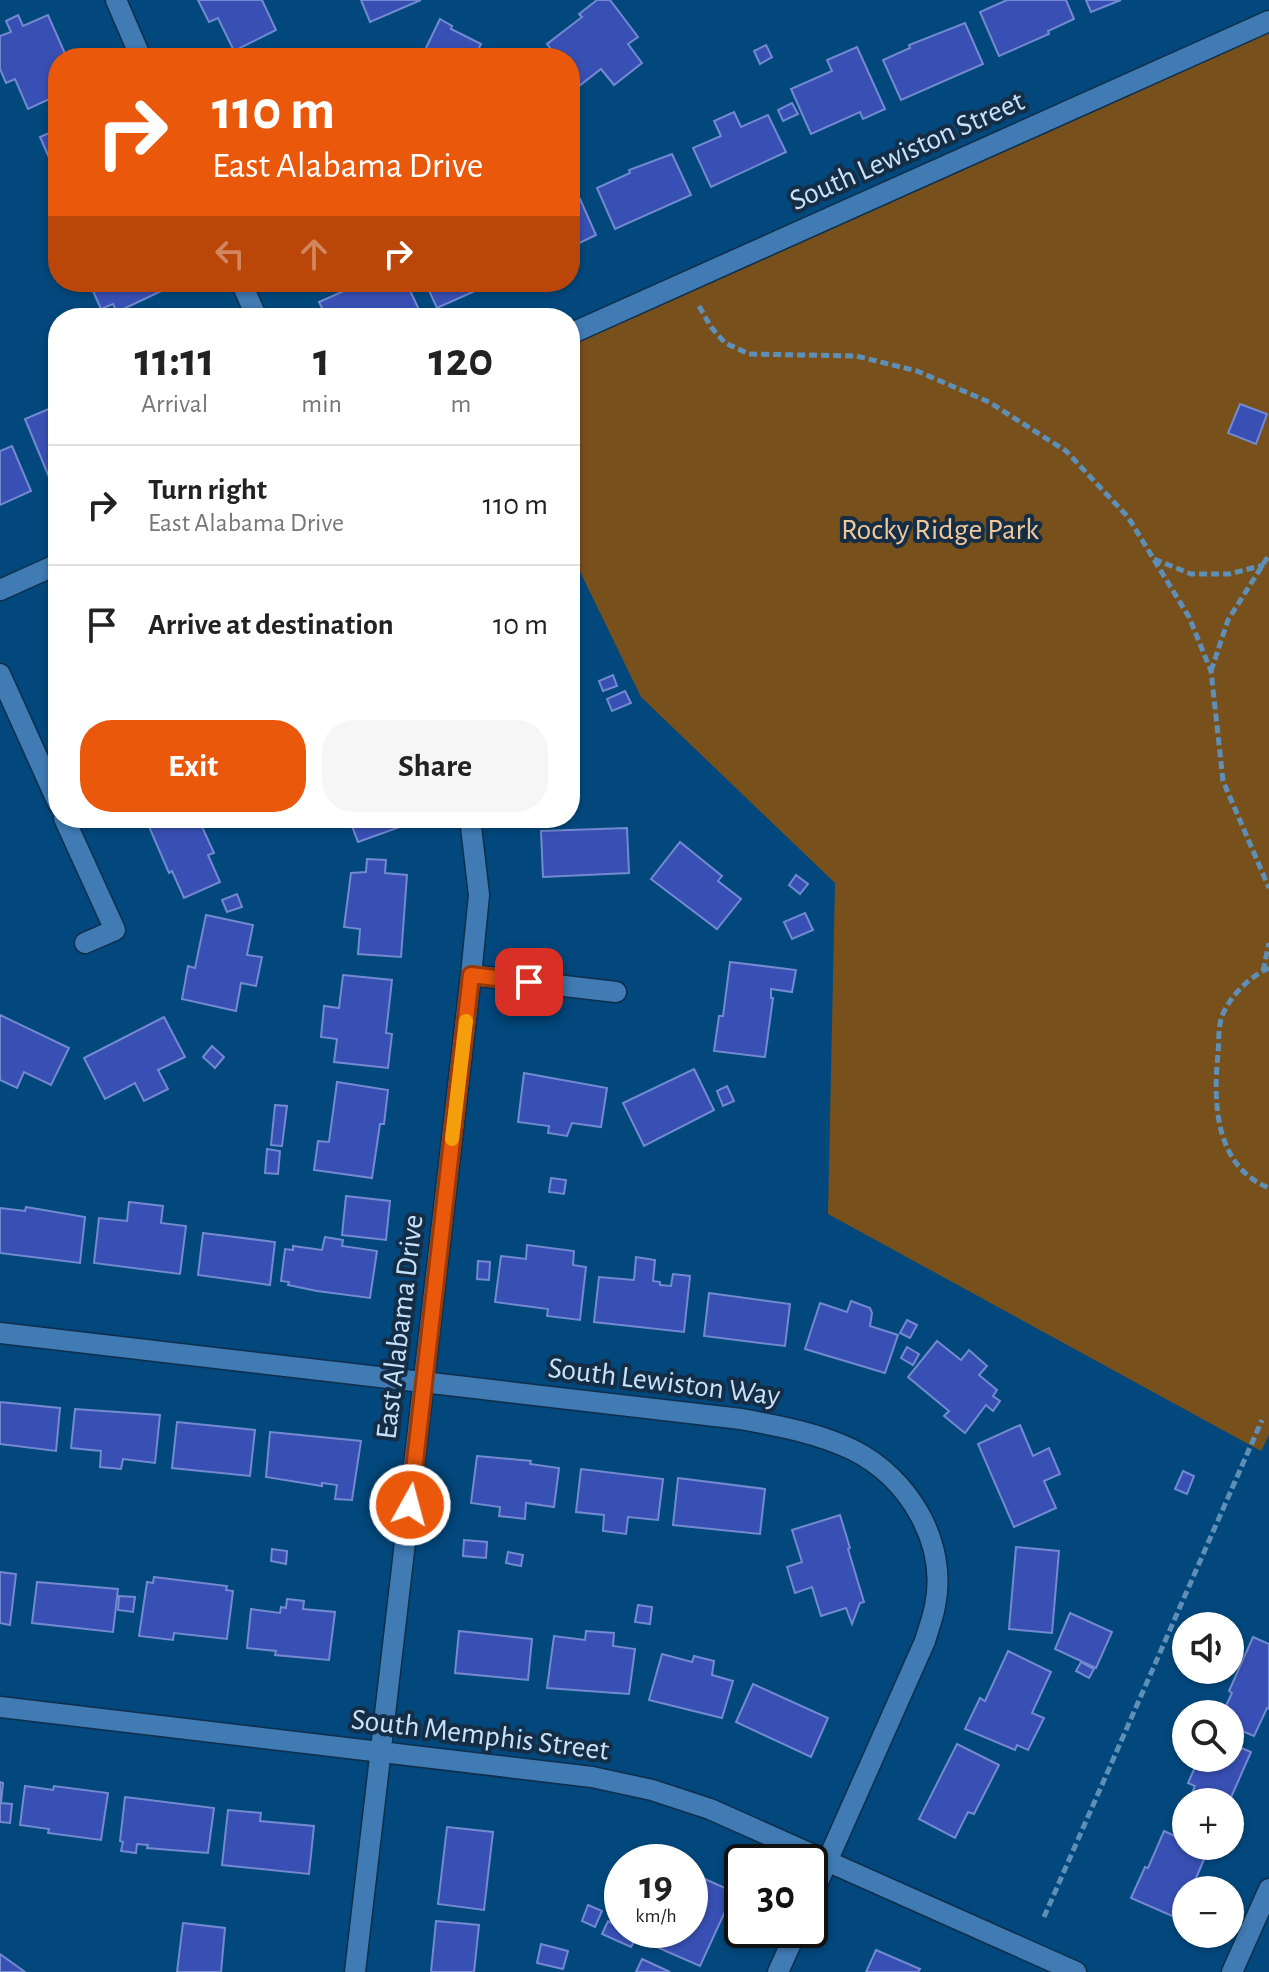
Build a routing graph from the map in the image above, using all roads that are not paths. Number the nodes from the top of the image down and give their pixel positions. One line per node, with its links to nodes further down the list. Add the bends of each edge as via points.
1 (116, 0): 3 (street)
2 (1269, 21): 4 (street, South Lewiston Street)
3 (137, 48)
4 (580, 330)
5 (48, 568): 6 (street)
6 (0, 590)
7 (0, 674): 8 (street)
8 (48, 781)
9 (69, 828): 11 (street, via 115,930)
10 (471, 828): 12 (street, East Alabama Drive, via 479,895)
11 (85, 943)
12 (471, 975): 13 (street); 15 (street, East Alabama Drive)
13 (616, 992)
14 (0, 1333): 15 (street, South Lewiston Way)
15 (424, 1382): 17 (street, East Alabama Drive); 19 (street, South Lewiston Way, via 799,1430 871,1460 900,1484 930,1537 937,1567 936,1605)
16 (0, 1707): 17 (street, South Memphis Street)
17 (381, 1751): 18 (street, South Memphis Street, via 592,1777 652,1790); 23 (street, East Alabama Drive)
18 (789, 1844)
19 (828, 1859)
20 (828, 1861): 25 (street, South Memphis Street)
21 (1269, 1889): 26 (street)
22 (789, 1948): 24 (street)
23 (355, 1972)
24 (778, 1972)
25 (1076, 1972)
26 (1232, 1972)

